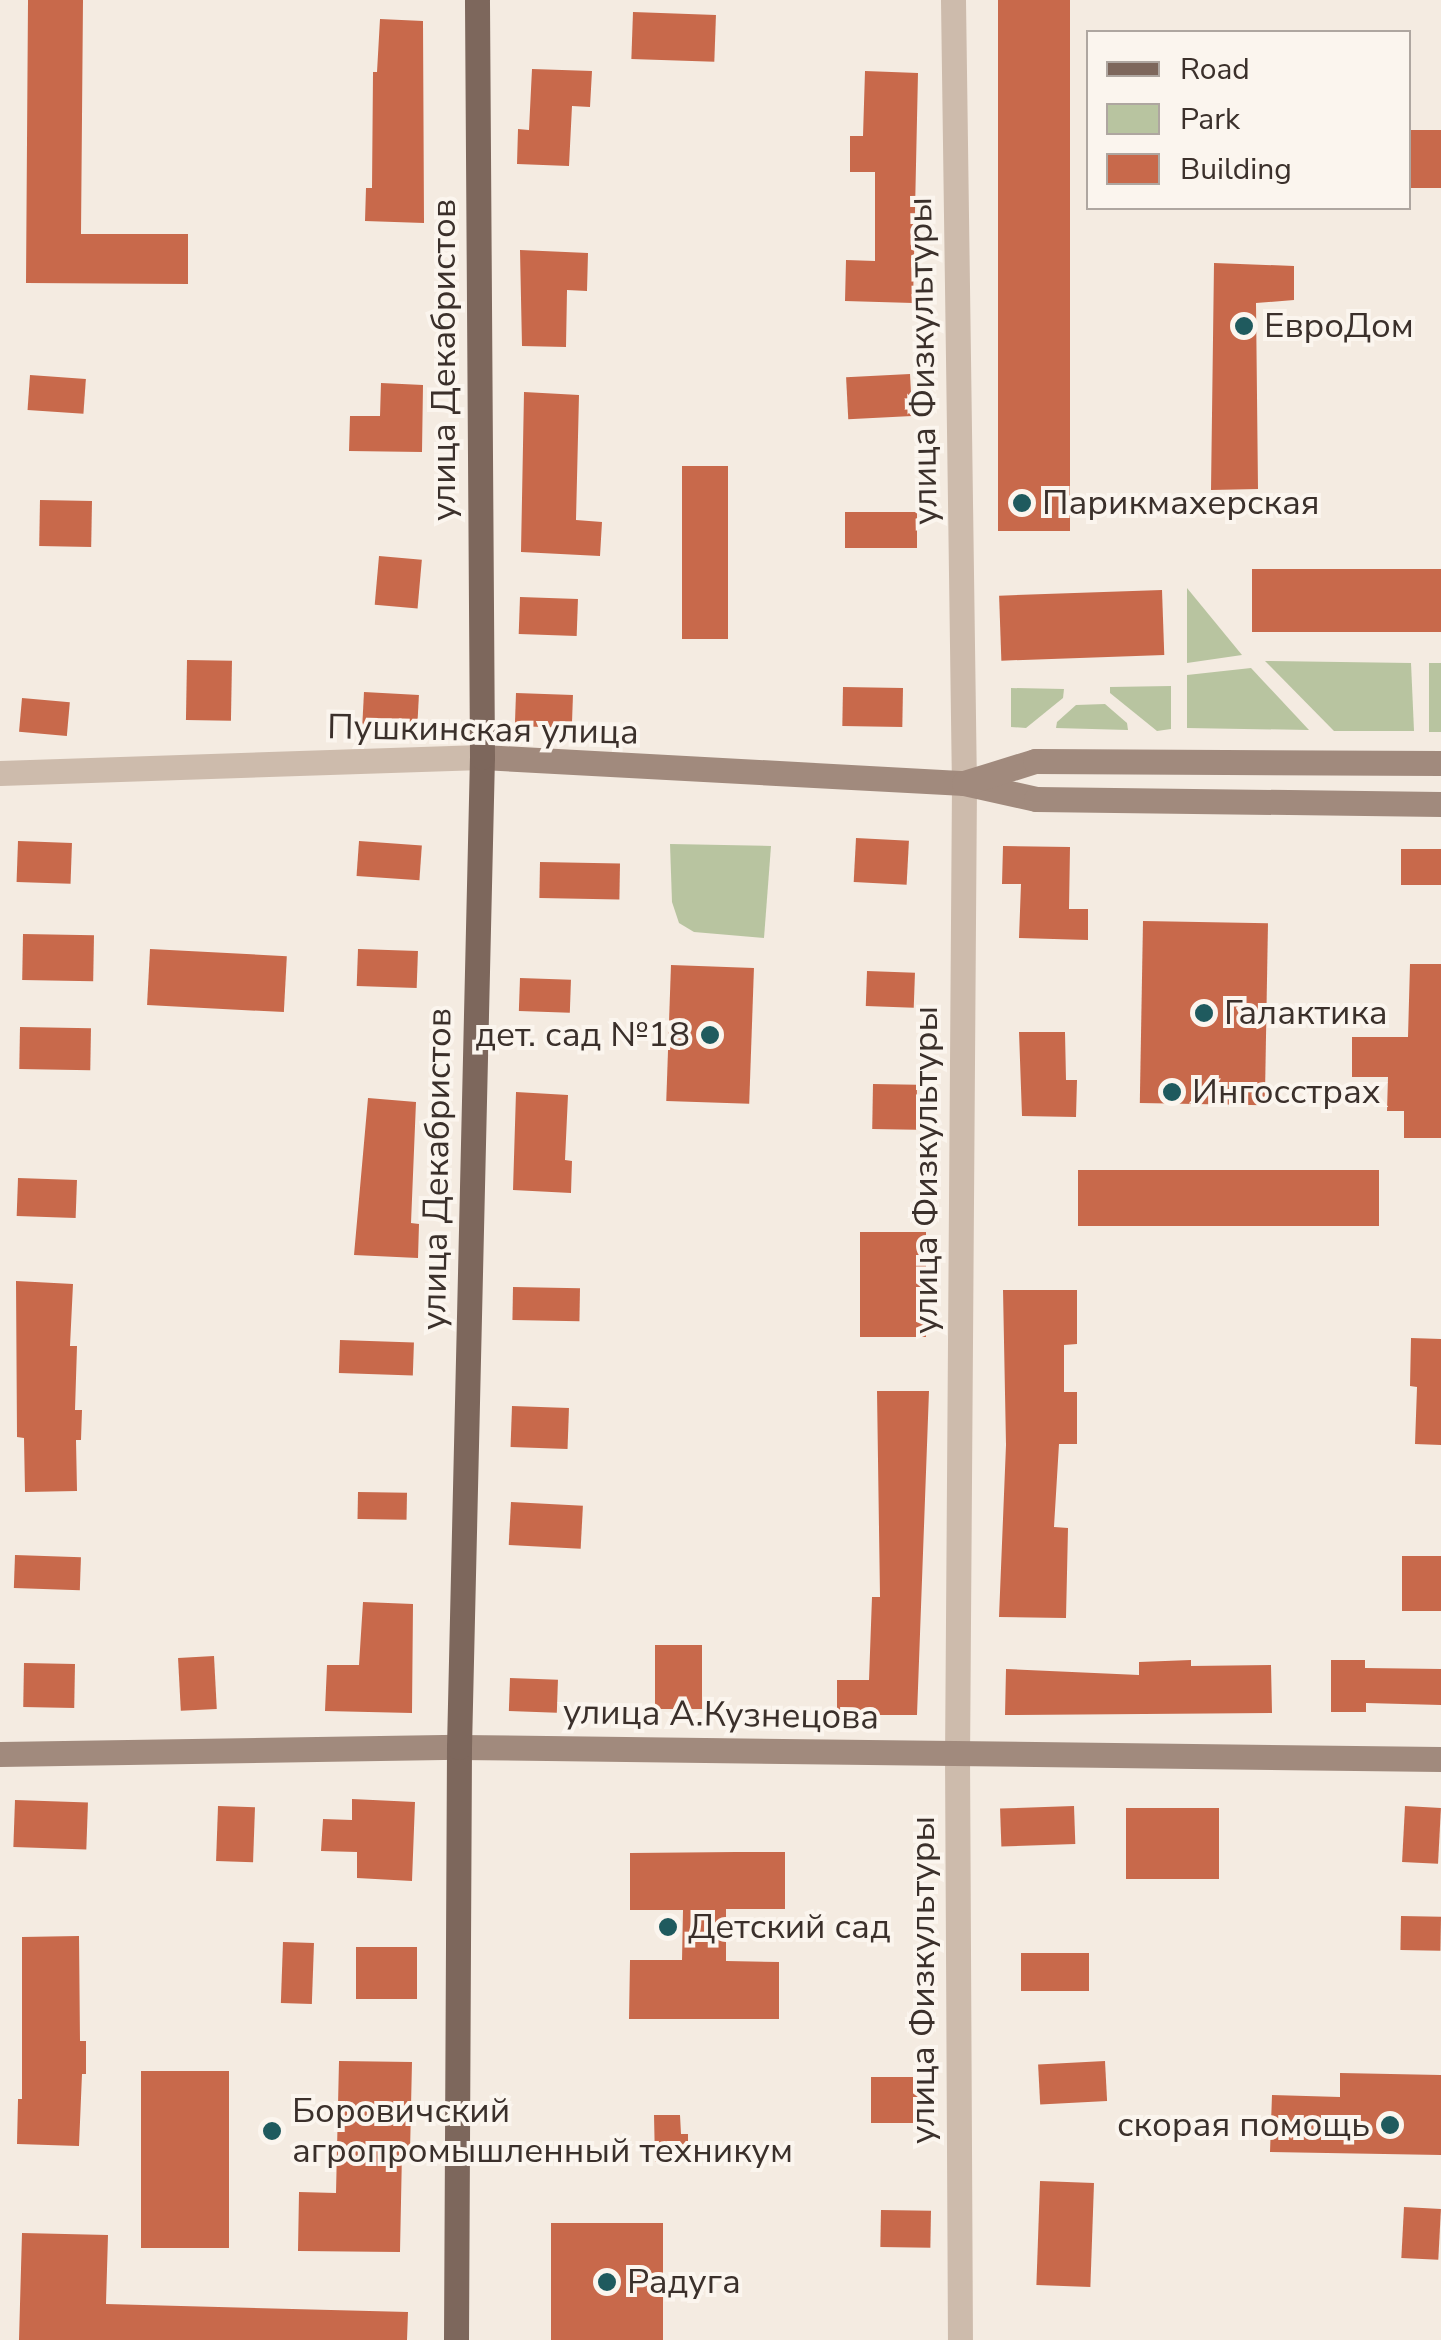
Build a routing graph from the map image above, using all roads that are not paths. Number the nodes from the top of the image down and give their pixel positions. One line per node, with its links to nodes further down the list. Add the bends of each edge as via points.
1 (477, 0): 3 (main road, улица Декабристов)
2 (953, 0): 6 (street, улица Физкультуры)
3 (482, 757): 5 (street, Пушкинская улица); 6 (main road, Пушкинская улица); 8 (main road, улица Декабристов)
4 (1441, 764): 6 (main road, Пушкинская улица, via 1034,760)
5 (0, 772)
6 (964, 783): 7 (main road, Пушкинская улица, via 1036,800); 10 (street, улица Физкультуры)
7 (1441, 804)
8 (458, 1747): 9 (main road, улица А.Кузнецова); 10 (main road, улица А.Кузнецова); 12 (main road, улица Декабристов)
9 (0, 1754)
10 (957, 1754): 11 (main road, улица А.Кузнецова); 13 (street, улица Физкультуры)
11 (1441, 1758)
12 (456, 2340)
13 (960, 2340)

